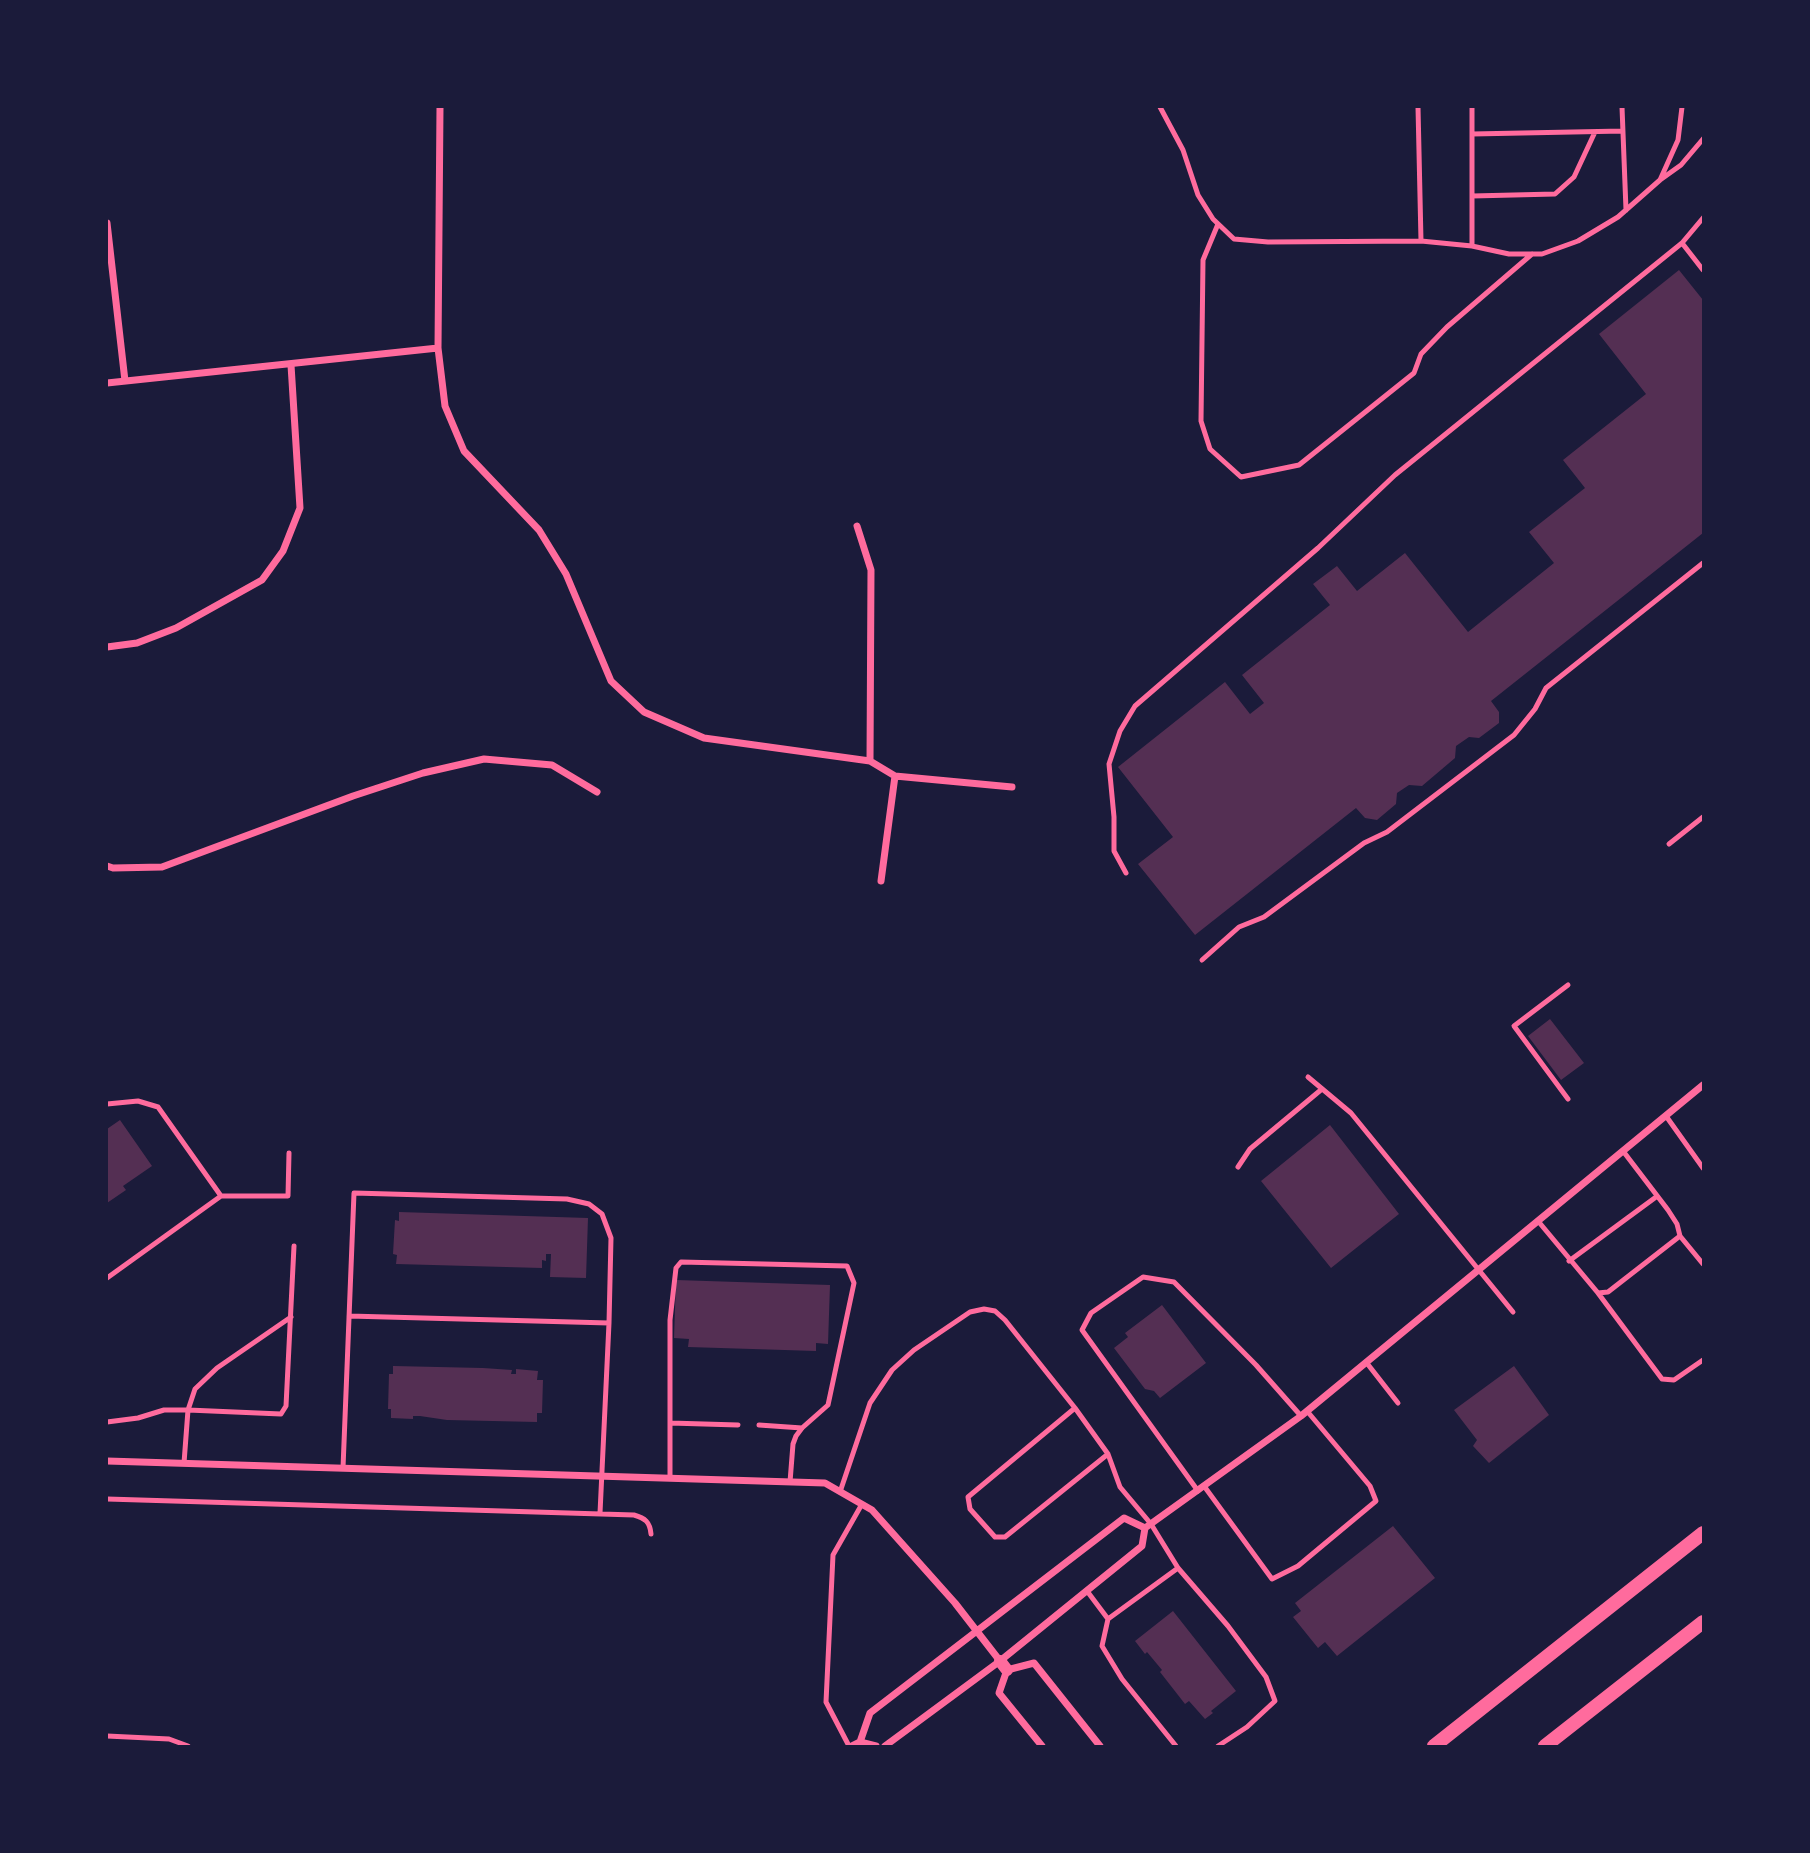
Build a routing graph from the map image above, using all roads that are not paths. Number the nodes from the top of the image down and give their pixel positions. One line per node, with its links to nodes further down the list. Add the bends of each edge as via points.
1 (440, 107): 22 (street)
2 (1160, 107): 16 (lane, via 1198,195)
3 (1418, 107): 17 (lane)
4 (1472, 107): 9 (lane)
5 (1622, 107): 8 (lane)
6 (1682, 107): 11 (lane, via 1678,140)
7 (1595, 131): 8 (lane); 9 (lane); 12 (lane, via 1574,177 1555,194)
8 (1623, 131): 13 (lane)
9 (1472, 134): 12 (lane)
10 (1703, 138): 11 (lane, via 1681,165)
11 (1660, 180): 13 (lane)
12 (1472, 196): 19 (lane)
13 (1626, 210): 20 (lane, via 1578,242)
14 (1703, 218): 18 (lane)
15 (107, 223): 24 (street)
16 (1218, 224): 17 (lane, via 1234,239 1268,242); 20 (lane, via 1203,260 1201,421 1210,449 1241,477 1299,465 1414,373 1420,354)
17 (1421, 241): 19 (lane)
18 (1682, 243): 21 (lane); 36 (lane, via 1395,475 1135,706 1109,764 1114,851)
19 (1472, 246): 20 (lane)
20 (1532, 254)
21 (1703, 270)
22 (438, 348): 23 (street); 29 (street, via 445,406 464,451 539,530 566,573 611,681 644,712 704,738)
23 (291, 365): 24 (street); 28 (street, via 300,508 283,551 262,580 176,628 136,643)
24 (125, 381): 25 (street)
25 (107, 383)
26 (857, 526): 29 (street, via 871,570)
27 (1703, 563): 38 (lane, via 1546,688 1514,735 1387,832 1364,843 1264,917 1240,927)
28 (107, 647)
29 (870, 761): 30 (street)
30 (895, 776): 31 (street); 37 (street)
31 (1012, 787)
32 (597, 792): 35 (street, via 552,765 485,759 353,796 162,867)
33 (1703, 817): 34 (lane)
34 (1669, 844)
35 (107, 866)
36 (1126, 873)
37 (881, 881)
38 (1202, 960)
39 (1568, 985): 43 (lane, via 1514,1026)
40 (1308, 1077): 42 (lane)
41 (1703, 1085): 45 (street)
42 (1322, 1089): 48 (lane, via 1250,1149); 57 (lane, via 1351,1113)
43 (1568, 1099)
44 (107, 1104): 50 (lane, via 138,1101 158,1107)
45 (1666, 1116): 46 (street); 49 (lane)
46 (1623, 1151): 51 (lane); 52 (street)
47 (289, 1153): 50 (lane, via 288,1196)
48 (1238, 1167)
49 (1703, 1168)
50 (220, 1196): 58 (lane)
51 (1656, 1197): 53 (lane, via 1677,1224); 55 (lane)
52 (1538, 1221): 55 (lane); 57 (street)
53 (1680, 1236): 56 (lane); 59 (lane, via 1608,1292)
54 (295, 1246): 62 (lane)
55 (1569, 1261): 59 (lane)
56 (1703, 1264)
57 (1479, 1269): 60 (lane); 65 (street)
58 (107, 1278)
59 (1598, 1293): 64 (lane, via 1662,1379 1674,1380)
60 (1513, 1312)
61 (349, 1316): 63 (lane); 63 (lane, via 354,1193 567,1199 589,1204 602,1214 611,1238); 78 (lane)
62 (291, 1317): 68 (lane, via 217,1368 195,1389); 68 (lane, via 286,1406 281,1414)
63 (609, 1323): 79 (lane)
64 (1703, 1360)
65 (1366, 1362): 66 (lane); 69 (street)
66 (1398, 1403)
67 (1075, 1408): 75 (lane); 75 (lane, via 968,1497 970,1509 995,1537 1005,1537); 83 (lane, via 1005,1320 995,1311 970,1312 892,1370 870,1403)
68 (188, 1410): 70 (lane, via 164,1410); 77 (lane)
69 (1304, 1413): 82 (street); 82 (lane, via 1370,1486 1376,1502 1298,1566 1272,1578); 82 (lane, via 1174,1282 1143,1277 1091,1314 1082,1330)
70 (107, 1422)
71 (670, 1423): 72 (lane); 74 (lane, via 673,1276 681,1262 847,1266 854,1283 828,1405); 80 (lane)
72 (738, 1425)
73 (759, 1425): 74 (lane)
74 (802, 1428): 81 (lane, via 793,1444)
75 (1108, 1454): 87 (lane, via 1120,1486)
76 (107, 1461): 77 (street)
77 (184, 1463): 78 (street)
78 (343, 1468): 79 (street)
79 (601, 1475): 80 (street); 86 (lane)
80 (670, 1478): 81 (street)
81 (790, 1482): 83 (street, via 825,1483)
82 (1201, 1489): 87 (street)
83 (840, 1492): 85 (street)
84 (107, 1499): 86 (lane)
85 (862, 1503): 94 (street, via 873,1510); 99 (lane, via 833,1555 826,1702)
86 (600, 1513): 89 (lane, via 644,1518)
87 (1148, 1526): 90 (lane); 91 (street, via 1142,1546); 94 (street, via 1124,1518)
88 (1703, 1533): 106 (main road)
89 (650, 1534)
90 (1178, 1567): 92 (lane); 105 (lane, via 1266,1677 1275,1701)
91 (1087, 1591): 92 (lane); 95 (street)
92 (1108, 1619): 104 (lane, via 1102,1646 1122,1679)
93 (1703, 1622): 107 (main road)
94 (977, 1631): 95 (street); 97 (street, via 870,1713)
95 (1004, 1665): 101 (street); 102 (street, via 999,1693); 103 (street, via 1034,1663)
96 (107, 1736): 98 (lane, via 169,1739)
97 (860, 1741): 99 (street); 100 (street)
98 (188, 1746)
99 (850, 1746)
100 (876, 1746)
101 (884, 1746)
102 (1042, 1746)
103 (1100, 1746)
104 (1176, 1746)
105 (1218, 1746)
106 (1434, 1746)
107 (1545, 1746)

